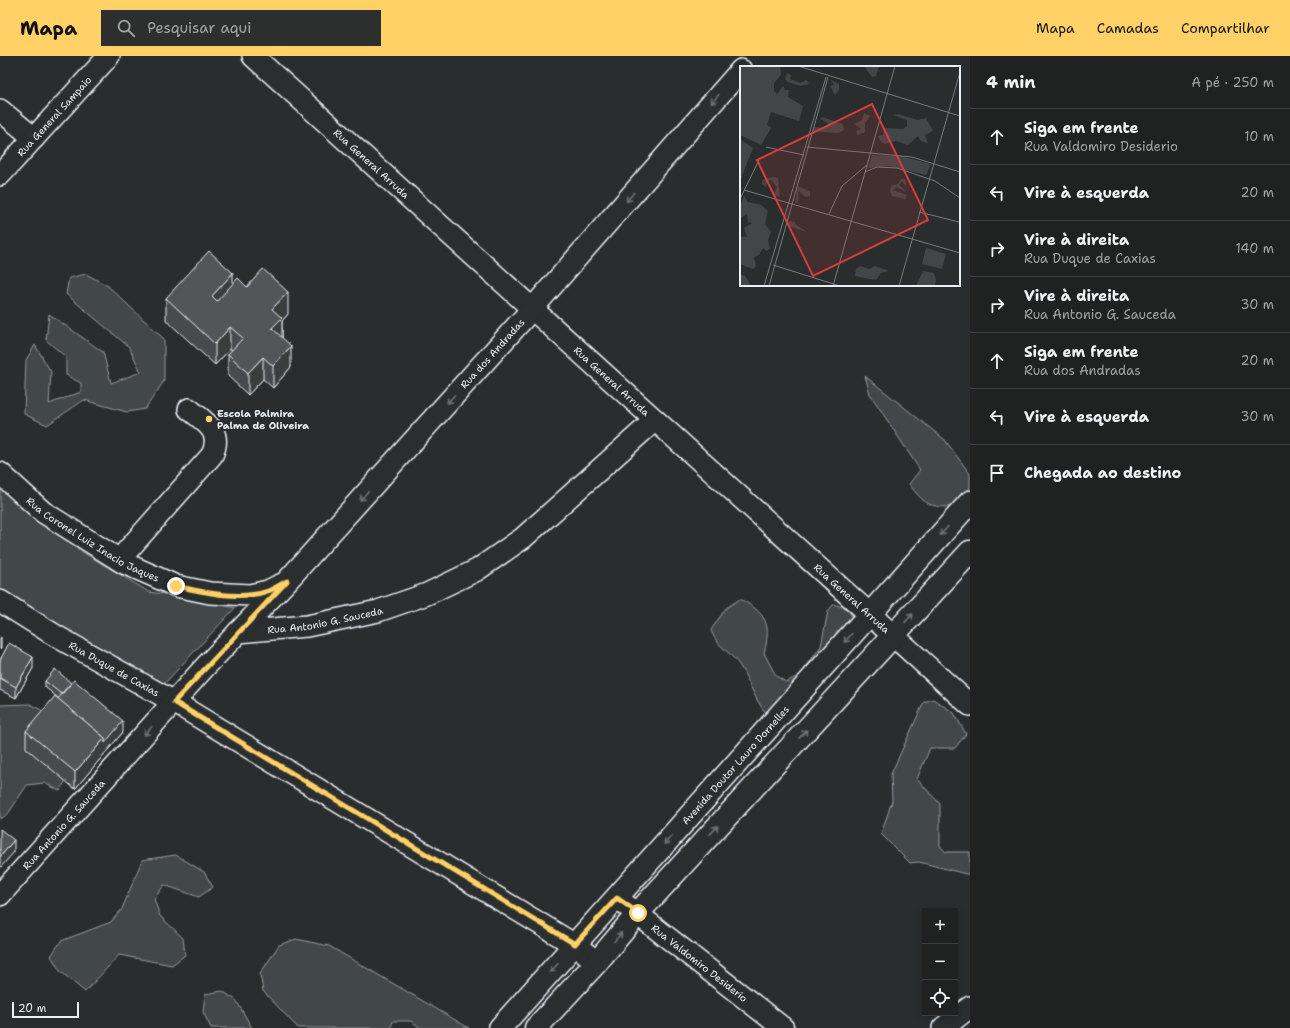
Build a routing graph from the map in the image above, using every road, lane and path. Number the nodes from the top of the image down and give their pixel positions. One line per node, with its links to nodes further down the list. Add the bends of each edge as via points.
1 (109, 56): 7 (street, Rua General Sampaio)
2 (253, 56): 9 (street, Rua General Arruda)
3 (753, 56): 4 (street)
4 (744, 66)
5 (740, 71): 9 (street, Rua dos Andradas, one-way to 9)
6 (0, 110): 7 (street)
7 (34, 138): 8 (street, Rua General Sampaio)
8 (0, 175)
9 (532, 309): 11 (street, Rua General Arruda); 16 (street, Rua dos Andradas, one-way to 16)
10 (189, 409): 15 (street, via 211,426 216,438 216,447 212,455)
11 (655, 420): 18 (street, Rua General Arruda); 19 (street, Rua Antonio G. Sauceda, via 523,538 477,570 427,594 378,611 307,626)
12 (0, 473): 15 (street, Rua Coronel Luiz Inacio Jaques, via 43,512)
13 (970, 502): 18 (main road, Avenida Doutor Lauro Dornelles, one-way to 18)
14 (970, 552): 20 (main road, one-way to 14)
15 (119, 560): 16 (street, Rua Coronel Luiz Inacio Jaques, via 176,586 210,593 250,596 268,591)
16 (287, 581): 19 (street, Rua dos Andradas)
17 (0, 601): 21 (street, Rua Duque de Caxias, via 56,636)
18 (870, 615): 20 (street, Rua General Arruda); 24 (main road, Avenida Doutor Lauro Dornelles, one-way to 24)
19 (238, 632): 21 (street, Rua Antonio G. Sauceda)
20 (893, 636): 22 (street, Rua General Arruda); 25 (main road, one-way to 20)
21 (174, 702): 23 (street, Rua Antonio G. Sauceda, one-way to 23); 26 (street, Rua Duque de Caxias)
22 (970, 705)
23 (0, 895)
24 (617, 898): 25 (street, Rua Valdomiro Desiderio); 26 (main road, Avenida Doutor Lauro Dornelles)
25 (638, 913): 27 (main road, one-way to 25); 31 (street, Rua Valdomiro Desiderio)
26 (575, 944): 27 (street, Rua Duque de Caxias); 29 (main road, Avenida Doutor Lauro Dornelles, one-way to 29)
27 (597, 962): 30 (main road)
28 (970, 1008): 32 (street)
29 (500, 1028)
30 (536, 1028)
31 (783, 1028)
32 (943, 1028)

